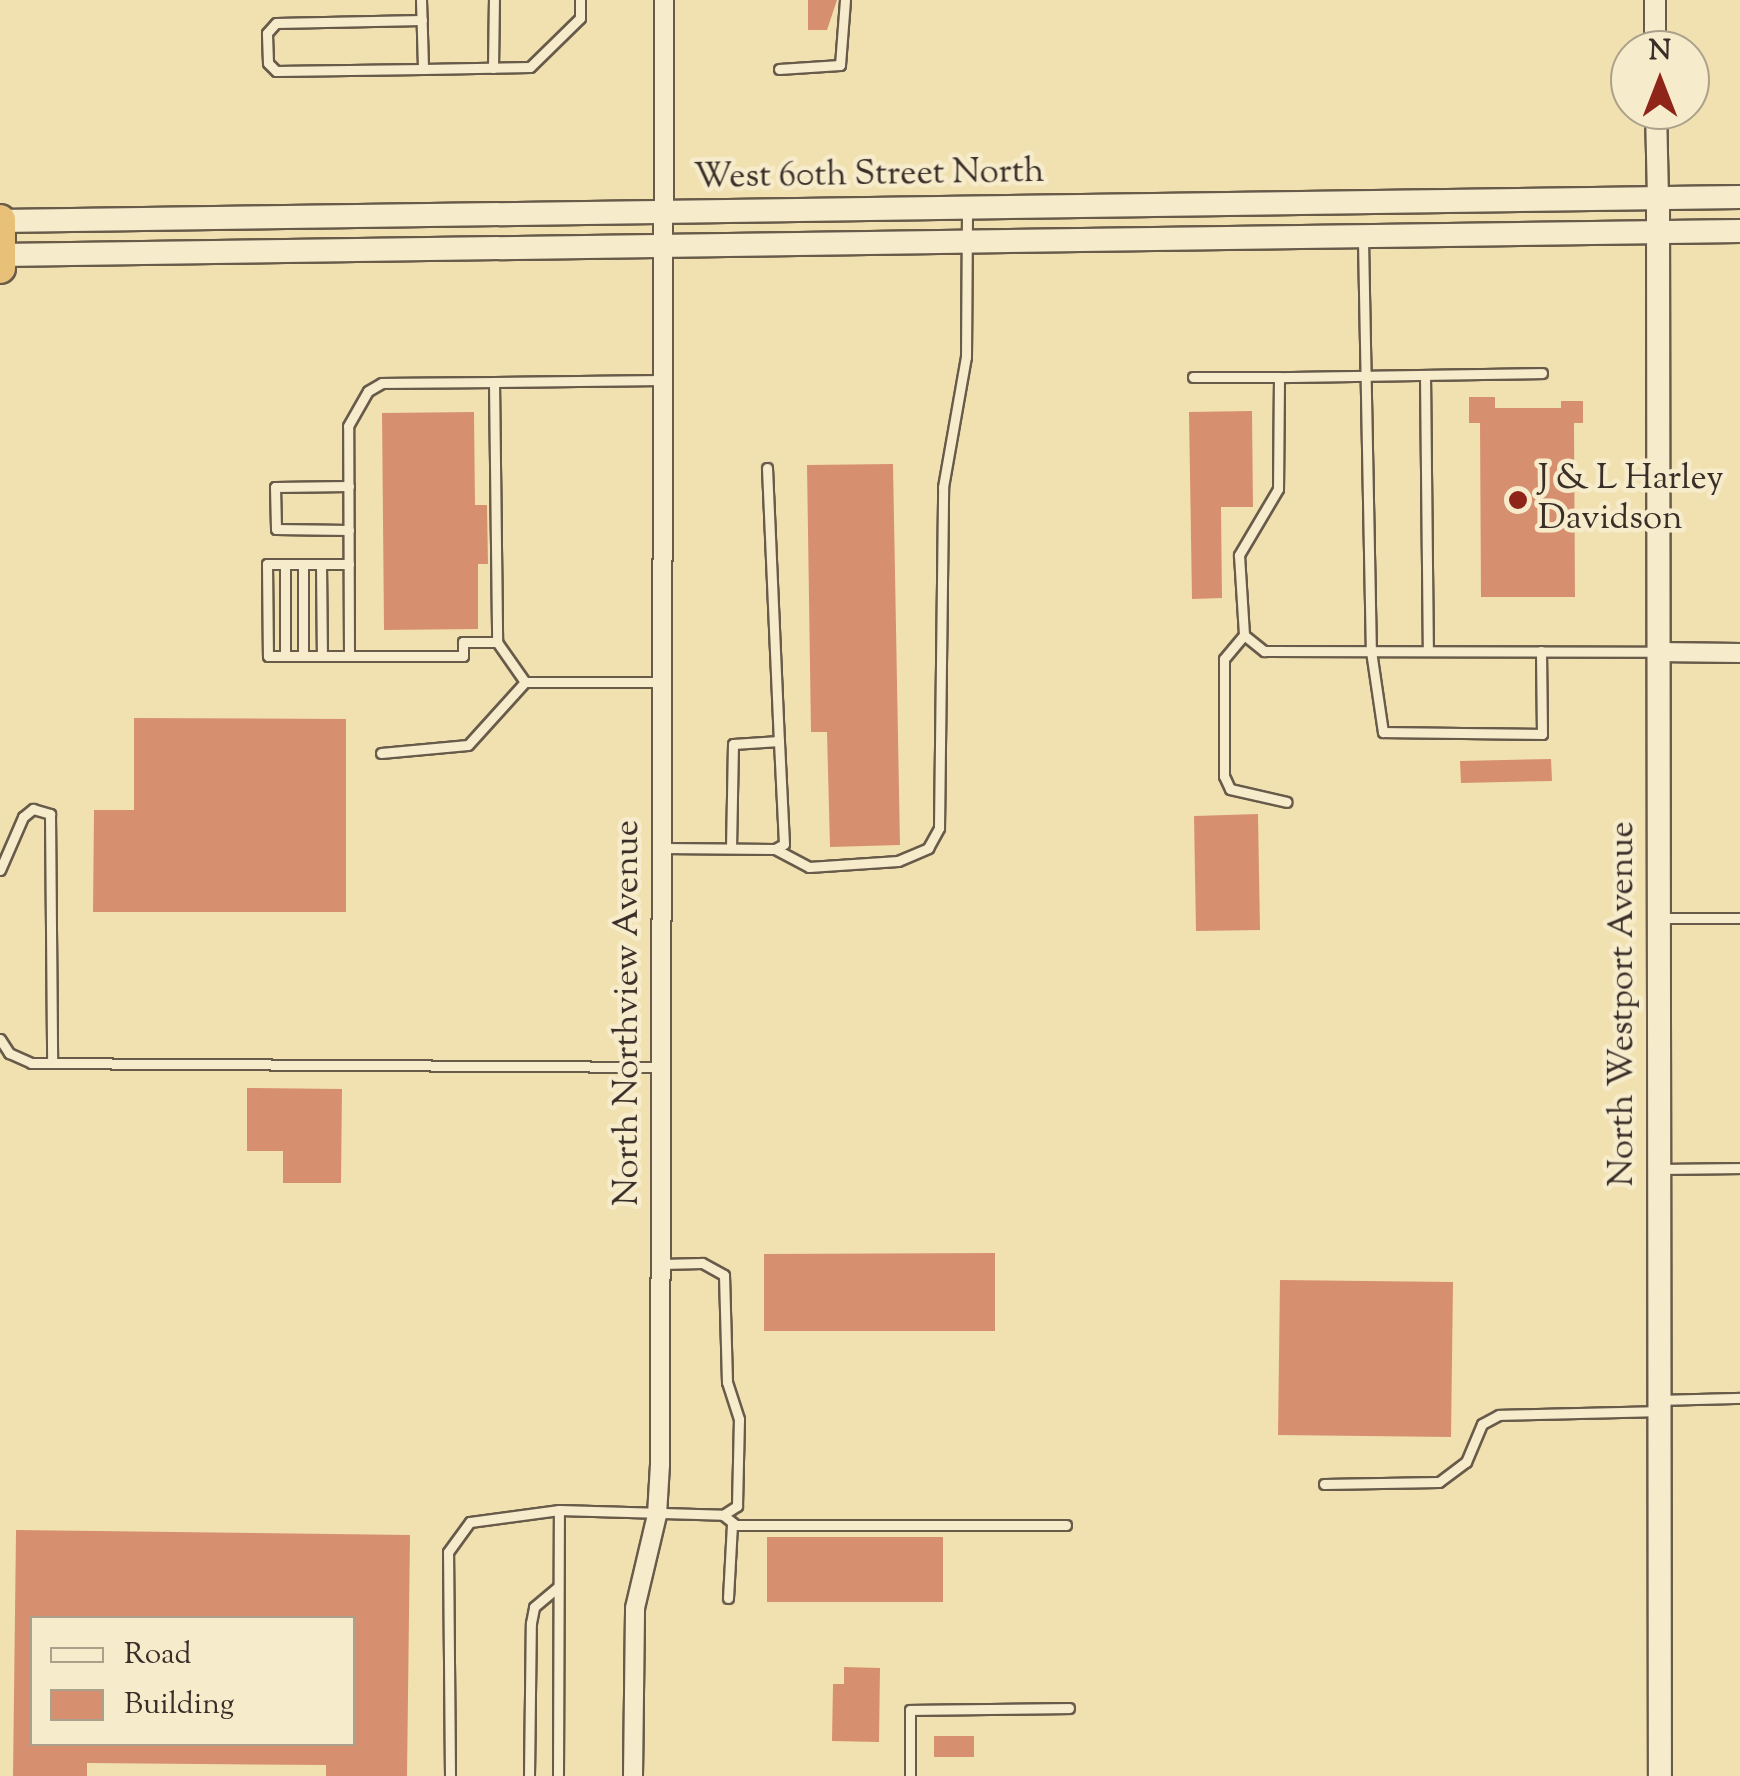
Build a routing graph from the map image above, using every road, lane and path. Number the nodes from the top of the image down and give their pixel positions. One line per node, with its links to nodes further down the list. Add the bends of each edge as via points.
1 (421, 0): 7 (lane)
2 (494, 0): 9 (lane)
3 (580, 0): 9 (lane, via 580,18 530,68)
4 (664, 0): 16 (street, North Northview Avenue)
5 (845, 0): 11 (lane, via 840,65)
6 (1655, 0): 8 (street)
7 (422, 20): 10 (lane); 10 (lane, via 276,22 267,33 268,64 276,71)
8 (1655, 30)
9 (493, 68): 10 (lane)
10 (423, 69)
11 (779, 69)
12 (1656, 130): 13 (street)
13 (1658, 197): 14 (main road, West 60th Street North); 15 (main road, West 60th Street North); 19 (main road, North Westport Avenue)
14 (1740, 197)
15 (967, 209): 16 (main road, West 60th Street North); 21 (lane)
16 (664, 214): 17 (main road, West 60th Street North); 22 (street, North Northview Avenue)
17 (0, 221): 23 (highway)
18 (1740, 231): 19 (main road, West 60th Street North)
19 (1658, 232): 20 (main road, West 60th Street North); 44 (main road, North Westport Avenue)
20 (1363, 237): 21 (main road, West 60th Street North); 27 (lane)
21 (967, 243): 22 (main road, West 60th Street North); 57 (lane, via 964,390 942,488 939,828 928,848 898,861 809,866)
22 (664, 248): 23 (main road, West 60th Street North); 30 (street, North Northview Avenue)
23 (1, 255): 24 (highway)
24 (0, 268)
25 (1542, 373): 26 (lane)
26 (1425, 375): 27 (lane); 42 (lane)
27 (1366, 376): 29 (lane); 41 (lane)
28 (1193, 377): 29 (lane)
29 (1279, 377): 39 (lane, via 1278,488 1238,555)
30 (662, 380): 31 (lane); 51 (street, North Northview Avenue)
31 (494, 382): 33 (lane, via 382,383 368,391 348,426); 40 (lane)
32 (768, 468): 52 (lane)
33 (349, 486): 34 (lane); 34 (lane, via 275,486 276,529)
34 (349, 530): 38 (lane)
35 (284, 564): 36 (lane); 46 (lane); 46 (lane, via 267,564 268,656)
36 (303, 564): 37 (lane); 47 (lane)
37 (321, 564): 38 (lane); 48 (lane)
38 (349, 564): 49 (lane)
39 (1244, 634): 41 (lane, via 1264,651); 54 (lane, via 1224,659 1224,776 1230,789)
40 (497, 642): 49 (lane, via 462,642 463,656); 50 (lane)
41 (1371, 651): 42 (lane); 43 (lane, via 1383,732 1542,734)
42 (1428, 651): 43 (lane)
43 (1541, 652): 44 (lane)
44 (1656, 652): 45 (street); 59 (main road, North Westport Avenue)
45 (1740, 653)
46 (284, 656): 47 (lane)
47 (303, 656): 48 (lane)
48 (322, 656): 49 (lane)
49 (349, 656)
50 (525, 682): 51 (lane); 53 (lane, via 468,745)
51 (663, 682): 55 (street, North Northview Avenue)
52 (779, 741): 56 (lane, via 733,744); 57 (lane, via 788,829)
53 (380, 753)
54 (1287, 802)
55 (662, 848): 56 (lane); 63 (street, North Northview Avenue)
56 (730, 848): 57 (lane)
57 (775, 849)
58 (0, 870): 62 (lane, via 23,818 33,809 50,814)
59 (1658, 918): 60 (lane); 65 (main road, North Westport Avenue)
60 (1740, 918)
61 (0, 1040): 62 (lane, via 10,1053)
62 (52, 1063): 63 (lane)
63 (662, 1067): 66 (street, North Northview Avenue)
64 (1740, 1168): 65 (lane)
65 (1660, 1169): 68 (main road, North Westport Avenue)
66 (661, 1264): 71 (street, North Northview Avenue); 72 (lane, via 702,1264 724,1275 739,1499)
67 (1740, 1398): 68 (lane)
68 (1662, 1405): 69 (lane, via 1499,1414 1482,1424 1466,1462 1439,1482); 83 (main road, North Westport Avenue)
69 (1324, 1484)
70 (560, 1510): 71 (lane); 75 (lane); 78 (lane, via 470,1522 448,1552)
71 (657, 1515): 72 (lane); 81 (street, North Northview Avenue, via 635,1608)
72 (723, 1515): 73 (lane)
73 (732, 1523): 74 (lane); 76 (lane)
74 (1066, 1525)
75 (557, 1588): 79 (lane, via 534,1607 530,1622); 80 (lane)
76 (728, 1598)
77 (1068, 1708): 82 (lane, via 910,1710)
78 (450, 1776)
79 (529, 1776)
80 (558, 1776)
81 (633, 1776)
82 (910, 1776)
83 (1660, 1776)

